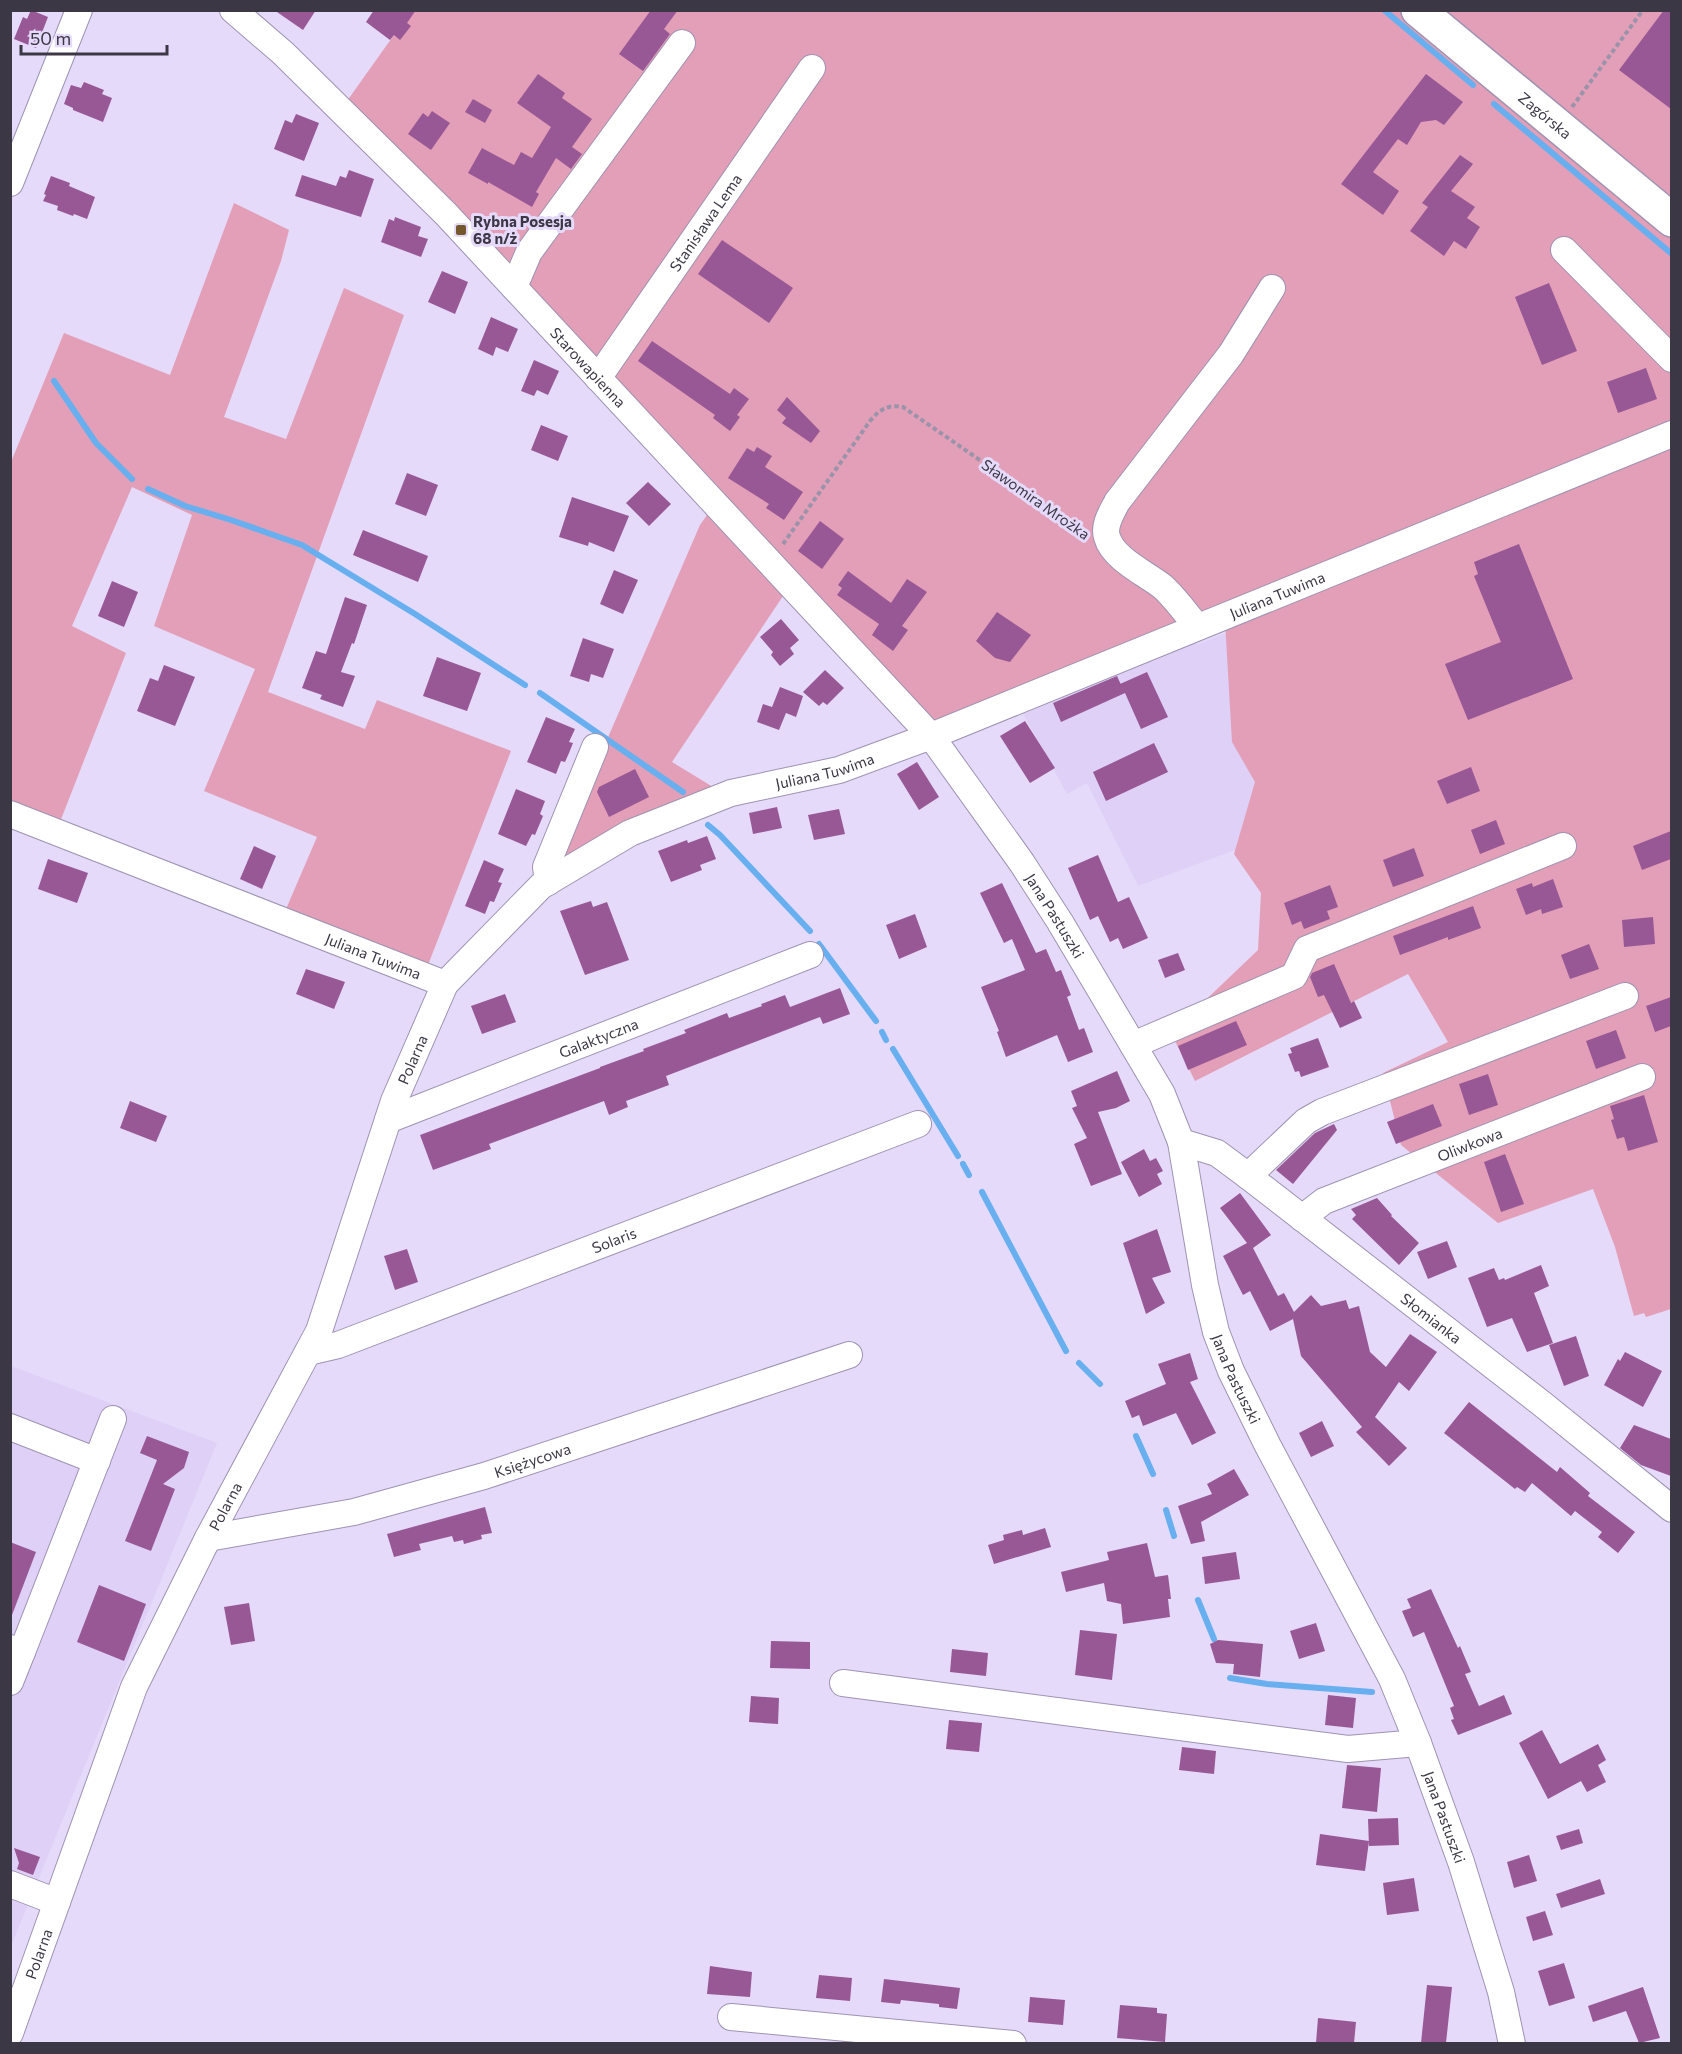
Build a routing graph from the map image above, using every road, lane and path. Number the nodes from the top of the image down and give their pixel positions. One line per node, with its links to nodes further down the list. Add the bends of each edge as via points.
1 (79, 10): 8 (street)
2 (232, 10): 11 (street, Starowapienna, via 291,61)
3 (1418, 10): 7 (highway, Zagórska)
4 (1643, 10): 7 (path)
5 (682, 43): 11 (street, via 529,252)
6 (812, 68): 14 (street, Stanisława Lema)
7 (1558, 127): 9 (highway, Zagórska)
8 (10, 183)
9 (1671, 220)
10 (1564, 250): 13 (street)
11 (514, 287): 14 (street, Starowapienna)
12 (1272, 288): 16 (street, via 1225,362 1117,502 1106,527)
13 (1671, 359)
14 (598, 378): 17 (street, Starowapienna)
15 (1671, 434): 18 (street, Juliana Tuwima)
16 (1111, 546): 17 (path, Sławomira Mrożka, via 1095,540 903,407 894,405 879,411 870,421); 18 (street, via 1176,599)
17 (770, 563): 19 (street, Starowapienna)
18 (1197, 627): 19 (street, Juliana Tuwima)
19 (931, 736): 23 (street, Juliana Tuwima, via 839,770 731,793 630,833); 27 (street, Jana Pastuszki, via 1022,863)
20 (595, 747): 23 (street, via 546,867)
21 (10, 814): 25 (street, Juliana Tuwima)
22 (1563, 846): 27 (street, via 1307,949 1294,976)
23 (548, 882): 25 (street, Juliana Tuwima)
24 (810, 955): 29 (street, Galaktyczna)
25 (445, 984): 29 (street, Polarna)
26 (1625, 996): 32 (street, via 1322,1112 1306,1121)
27 (1133, 1045): 31 (street, Jana Pastuszki, via 1162,1094)
28 (1642, 1077): 33 (street, Oliwkowa, via 1324,1201)
29 (388, 1120): 34 (street, Polarna, via 319,1331)
30 (918, 1124): 34 (street, Solaris, via 338,1345)
31 (1181, 1142): 32 (street, Słomianka, via 1217,1153); 44 (street, Jana Pastuszki, via 1204,1285 1231,1371 1392,1679)
32 (1248, 1176): 33 (street, Słomianka)
33 (1302, 1218): 39 (street, Słomianka)
34 (308, 1352): 40 (street, Polarna)
35 (849, 1355): 40 (street, Księżycowa, via 473,1479 354,1512)
36 (113, 1419): 38 (street)
37 (10, 1427): 38 (street)
38 (97, 1461): 41 (street)
39 (1671, 1509)
40 (208, 1538): 46 (street, Polarna, via 134,1687)
41 (16, 1650): 42 (street)
42 (10, 1682)
43 (843, 1683): 44 (street, via 1348,1749)
44 (1418, 1743): 50 (street, Jana Pastuszki, via 1461,1862 1501,1992)
45 (10, 1884): 46 (street)
46 (57, 1902): 48 (street, Polarna)
47 (731, 2017): 49 (street)
48 (10, 2033)
49 (1013, 2043)
50 (1512, 2043)

